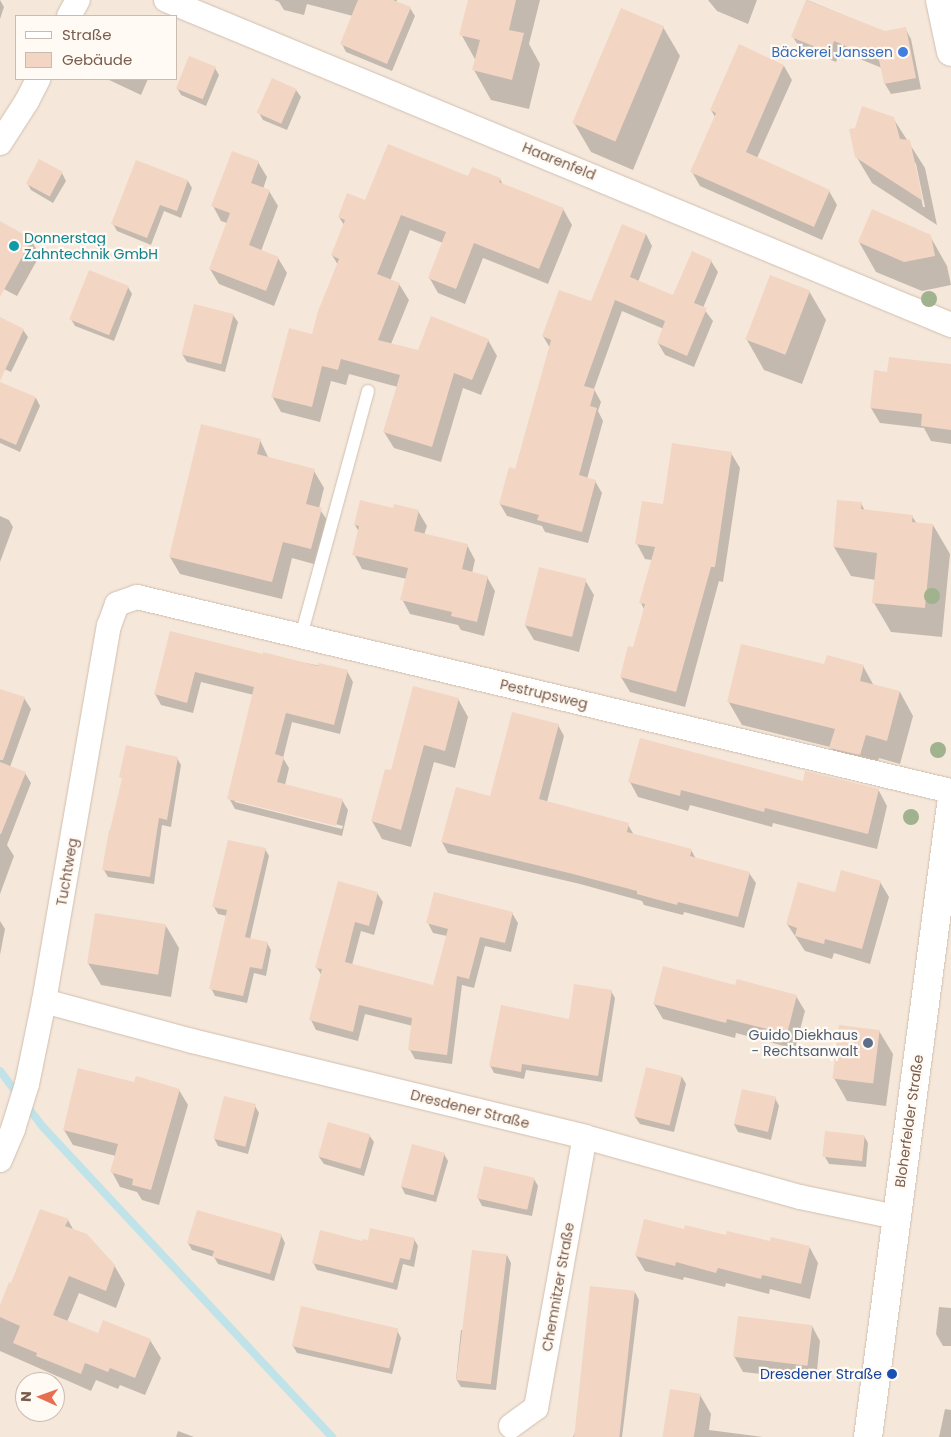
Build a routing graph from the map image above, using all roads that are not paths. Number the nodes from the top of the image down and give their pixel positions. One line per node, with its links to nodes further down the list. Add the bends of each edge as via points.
1 (78, 0): 4 (street)
2 (166, 0): 8 (street, Haarenfeld)
3 (940, 0): 5 (street)
4 (70, 15)
5 (951, 52)
6 (38, 80): 7 (street)
7 (0, 144)
8 (951, 325)
9 (368, 391): 11 (lane)
10 (138, 597): 11 (street, Pestrupsweg); 14 (street, Tuchtweg, via 117,604 109,626)
11 (301, 636): 12 (street, Pestrupsweg)
12 (951, 791)
13 (951, 805): 17 (street, Bloherfelder Straße)
14 (44, 1001): 15 (street, Dresdener Straße, via 192,1041); 16 (street, Tuchtweg, via 26,1084)
15 (585, 1137): 17 (street, Dresdener Straße, via 800,1197); 18 (street, Chemnitzer Straße, via 536,1408)
16 (0, 1160)
17 (896, 1217): 19 (street, Bloherfelder Straße)
18 (511, 1426)
19 (868, 1437)

